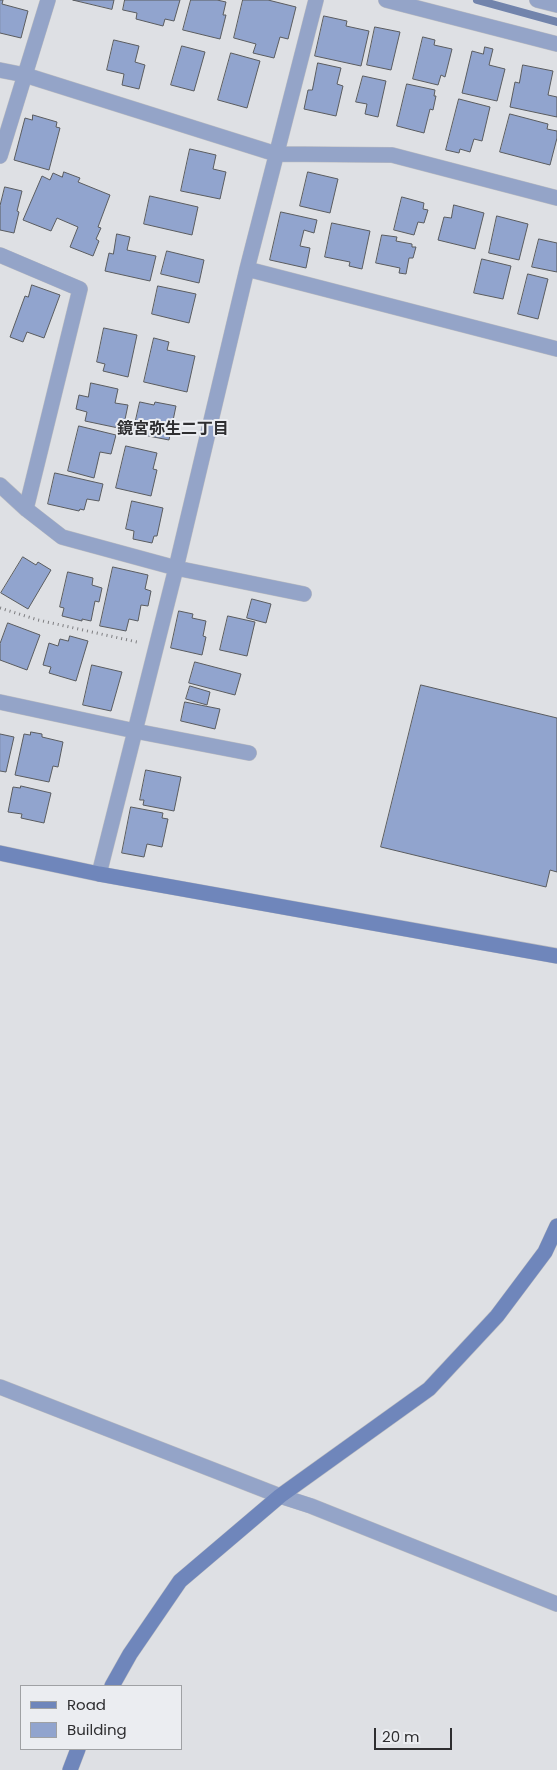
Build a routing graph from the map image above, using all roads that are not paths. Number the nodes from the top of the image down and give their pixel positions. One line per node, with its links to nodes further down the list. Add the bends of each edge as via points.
1 (48, 0): 8 (street)
2 (316, 0): 9 (street)
3 (386, 0): 6 (street)
4 (537, 0): 5 (street)
5 (557, 5)
6 (557, 44)
7 (0, 70): 8 (street)
8 (25, 75): 9 (street); 10 (street)
9 (276, 154): 11 (street, via 392,155); 13 (street)
10 (0, 156)
11 (557, 198)
12 (0, 255): 16 (street, via 80,289)
13 (247, 269): 14 (street); 17 (street)
14 (557, 348)
15 (0, 485): 16 (street)
16 (26, 509): 17 (street, via 62,537)
17 (176, 568): 18 (street); 20 (street)
18 (304, 594)
19 (0, 702): 20 (street)
20 (135, 731): 21 (street); 23 (street)
21 (249, 753)
22 (0, 853): 23 (street)
23 (100, 874): 24 (street)
24 (557, 956)
25 (557, 1226): 27 (street, via 545,1252 497,1316 429,1389)
26 (0, 1387): 27 (street)
27 (280, 1496): 28 (street); 29 (street, via 180,1581)
28 (557, 1604)
29 (113, 1685)
30 (78, 1750): 31 (street)
31 (70, 1770)

